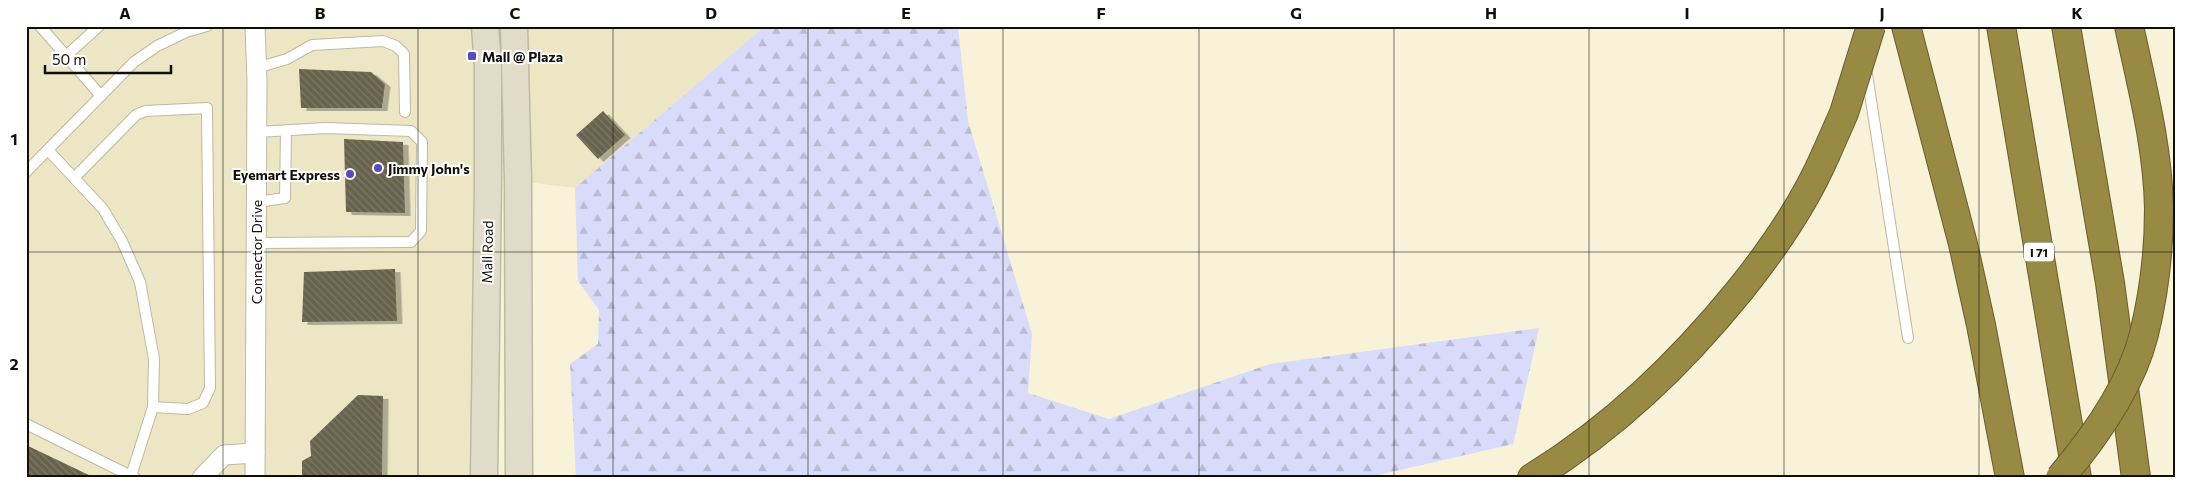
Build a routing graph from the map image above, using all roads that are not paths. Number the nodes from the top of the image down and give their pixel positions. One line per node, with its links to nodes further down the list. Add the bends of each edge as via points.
1 (40, 26): 13 (lane)
2 (99, 26): 13 (lane)
3 (207, 26): 15 (lane, via 157,46 134,62)
4 (255, 26): 14 (street, Connector Drive)
5 (485, 26): 31 (main road, Mall Road, via 488,181)
6 (514, 26): 32 (main road, via 518,181)
7 (1858, 26): 24 (lane)
8 (1871, 26): 33 (highway, bridge, via 1844,113 1817,175 1777,241 1751,276 1651,388 1568,456)
9 (1906, 26): 34 (highway, via 1981,325)
10 (2001, 26): 36 (highway, I 71)
11 (2066, 26): 37 (highway, via 2110,283)
12 (2129, 26): 35 (highway, bridge, via 2158,172 2155,278 2144,335 2128,377 2102,422)
13 (66, 56): 15 (lane)
14 (256, 68): 16 (lane, via 287,59 312,45 383,41 396,46 404,54); 18 (street, Connector Drive)
15 (101, 96): 19 (lane)
16 (405, 112)
17 (286, 131): 18 (lane); 22 (lane, via 285,198); 23 (lane, via 326,128 411,130 422,142 421,231 411,242)
18 (257, 132): 22 (street, Connector Drive)
19 (48, 150): 20 (lane); 21 (lane)
20 (26, 172)
21 (74, 178): 25 (lane, via 103,209 140,282 154,359); 25 (lane, via 144,111 207,108 210,388 203,404 188,409)
22 (257, 202): 23 (street, Connector Drive)
23 (256, 243): 27 (street, Connector Drive)
24 (1908, 338)
25 (153, 407): 28 (lane)
26 (26, 424): 28 (lane)
27 (254, 453): 29 (street, via 224,455); 30 (street, Connector Drive)
28 (133, 477)
29 (202, 478)
30 (255, 478)
31 (484, 478)
32 (518, 478)
33 (1532, 478)
34 (2010, 478)
35 (2060, 478)
36 (2077, 478)
37 (2136, 478)

